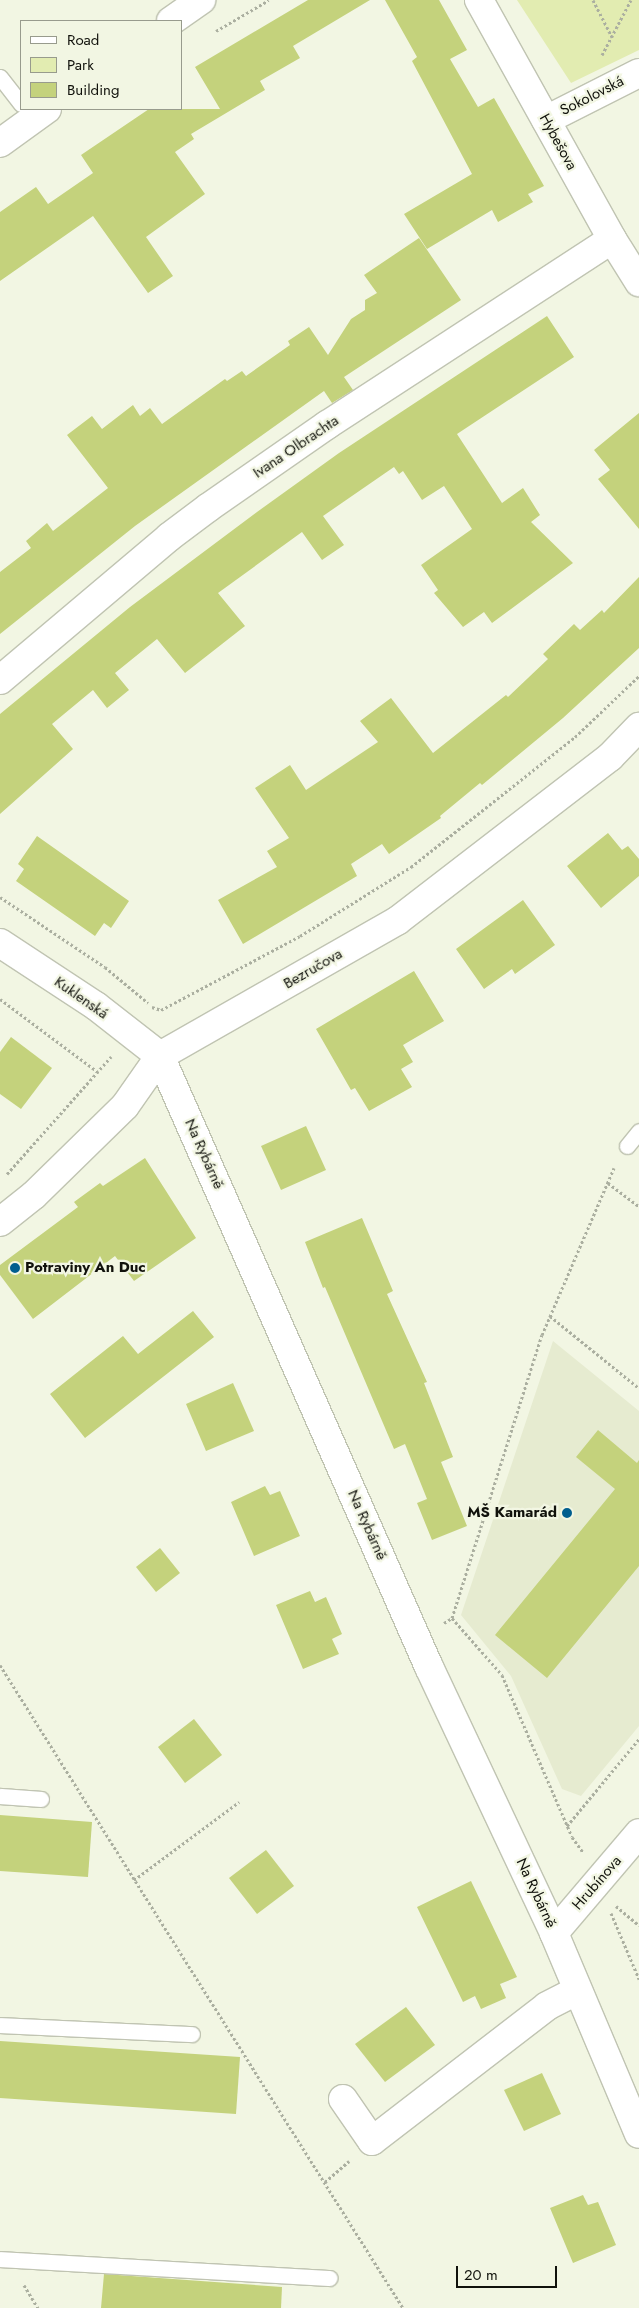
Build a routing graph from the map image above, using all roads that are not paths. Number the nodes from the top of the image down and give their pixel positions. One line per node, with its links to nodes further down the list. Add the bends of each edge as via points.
1 (202, 0): 3 (street)
2 (479, 0): 8 (street, Hybešova)
3 (172, 20)
4 (639, 73): 8 (street, Sokolovská)
5 (0, 77): 6 (lane)
6 (20, 98)
7 (32, 110): 9 (street)
8 (546, 120): 10 (street, Hybešova)
9 (0, 142)
10 (612, 239): 11 (street, Hybešova); 12 (street, Ivana Olbrachta, via 327,425 209,507)
11 (639, 282)
12 (0, 680)
13 (639, 727): 15 (street, Bezručova, via 610,757 397,921)
14 (0, 943): 15 (street, Kuklenská, via 96,1006)
15 (160, 1056): 18 (street, Bezručova, via 124,1106 34,1195); 22 (street, Na Rybárně, via 416,1636)
16 (639, 1130): 17 (lane)
17 (627, 1146)
18 (0, 1222)
19 (0, 1796): 20 (lane)
20 (41, 1799)
21 (639, 1833): 22 (street, Hrubínova)
22 (554, 1933): 23 (street, Na Rybárně)
23 (578, 1991): 26 (street, via 547,2006 372,2141); 27 (street, Na Rybárně)
24 (0, 2025): 25 (lane)
25 (192, 2034)
26 (343, 2099)
27 (639, 2134)
28 (0, 2258): 29 (lane)
29 (328, 2278)

